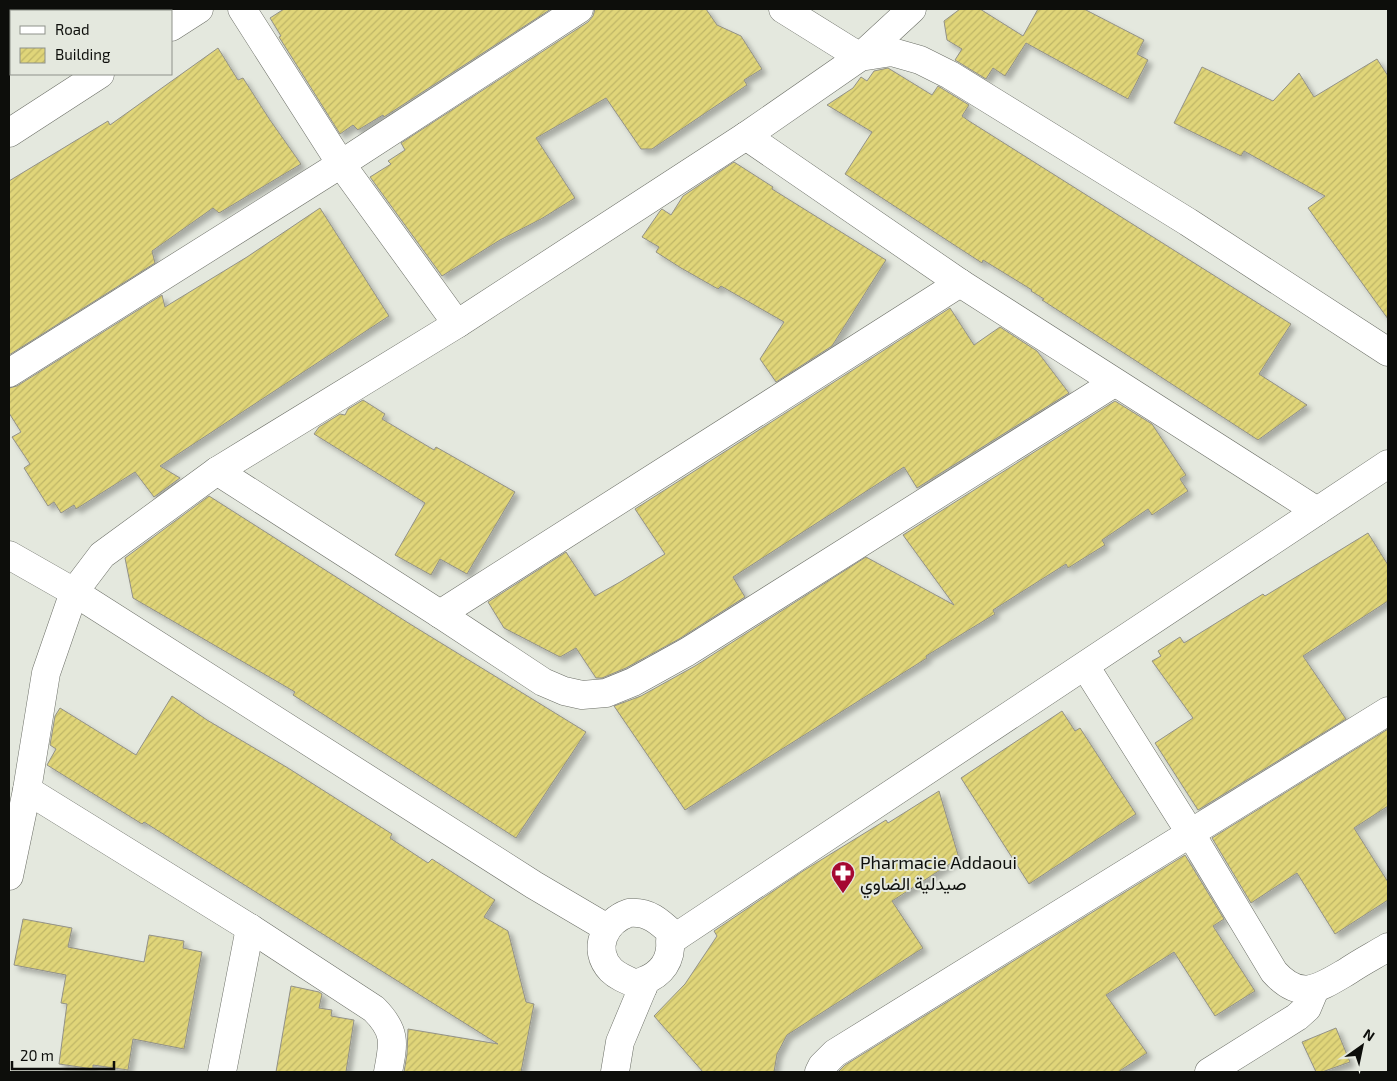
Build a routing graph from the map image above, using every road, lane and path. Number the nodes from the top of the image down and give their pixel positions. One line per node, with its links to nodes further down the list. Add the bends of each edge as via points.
1 (199, 9): 6 (street)
2 (242, 9): 11 (street)
3 (579, 9): 11 (street)
4 (783, 9): 7 (street)
5 (912, 9): 7 (street)
6 (172, 26)
7 (860, 57): 10 (street); 14 (street, via 892,52 920,60 950,75 1188,222)
8 (98, 75): 9 (street)
9 (9, 133)
10 (746, 136): 12 (street); 13 (street)
11 (341, 164): 13 (street); 15 (street)
12 (960, 283): 16 (street); 22 (street)
13 (457, 324): 18 (street)
14 (1388, 352)
15 (9, 373)
16 (1114, 383): 19 (street); 22 (street, via 687,652 606,693 582,696 543,682)
17 (1388, 464): 19 (street)
18 (217, 471): 21 (street, via 102,555); 22 (street)
19 (1318, 512): 23 (street)
20 (9, 555): 21 (street)
21 (74, 592): 25 (street, via 46,673); 29 (street, via 526,880)
22 (440, 614)
23 (1085, 666): 26 (street); 30 (street)
24 (1388, 711): 26 (street)
25 (27, 790): 27 (street); 28 (street)
26 (1191, 834): 33 (street, via 1274,972 1293,988); 37 (street, via 835,1053)
27 (9, 876)
28 (250, 928): 34 (street); 35 (street, via 358,998 387,1022 392,1037)
29 (607, 928): 30 (street, via 621,916 638,912 655,918); 32 (street, via 602,944 605,962 618,975)
30 (676, 937): 32 (street, via 670,940 665,966 652,978 643,980)
31 (1388, 947): 33 (street)
32 (643, 987): 36 (street, via 620,1042)
33 (1315, 989): 38 (street, via 1307,1008 1297,1017)
34 (222, 1072)
35 (388, 1072)
36 (615, 1072)
37 (819, 1072)
38 (1209, 1072)

